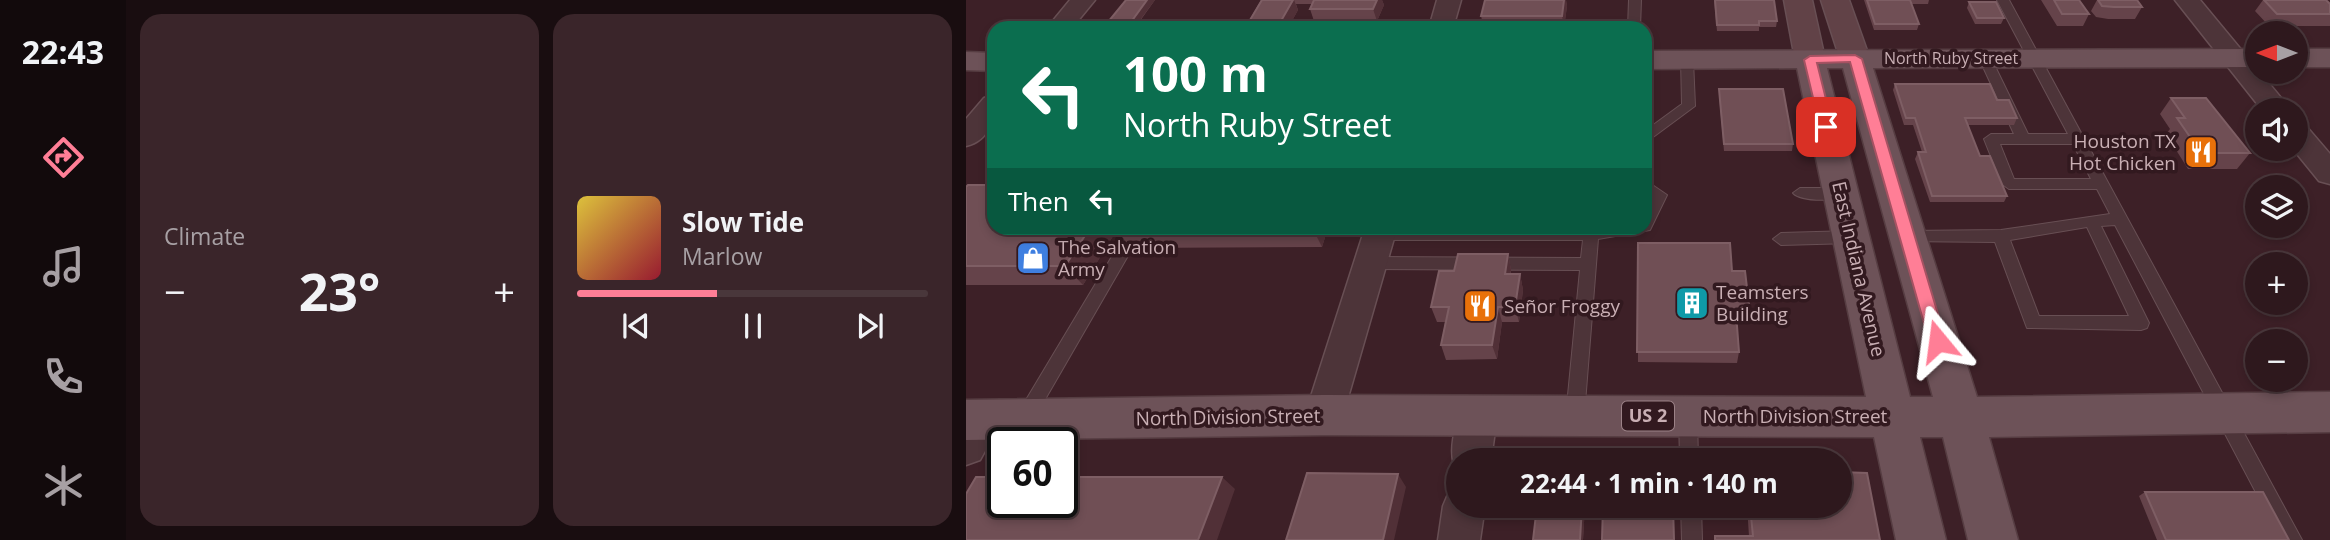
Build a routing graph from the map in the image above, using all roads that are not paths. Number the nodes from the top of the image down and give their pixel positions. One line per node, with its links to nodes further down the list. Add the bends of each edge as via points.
1 (1083, 0): 9 (street)
2 (1268, 0): 10 (lane)
3 (1449, 0): 11 (street)
4 (1635, 0): 12 (lane)
5 (1798, 0): 22 (main road, East Indiana Avenue)
6 (1835, 0): 19 (main road)
7 (2003, 0): 15 (lane)
8 (2187, 0): 13 (street)
9 (1065, 21)
10 (1256, 21)
11 (1443, 21)
12 (1634, 21)
13 (2245, 57)
14 (1985, 58): 15 (main road, North Ruby Street); 19 (main road, North Ruby Street); 28 (lane)
15 (2034, 58): 16 (main road, North Ruby Street); 29 (lane)
16 (2245, 58)
17 (2308, 58): 18 (main road)
18 (2330, 58)
19 (1855, 59): 22 (main road, North Ruby Street); 44 (main road)
20 (1652, 60): 21 (main road, North Ruby Street)
21 (1687, 60): 22 (main road, North Ruby Street); 26 (lane, via 1689,106)
22 (1810, 60): 35 (main road, East Indiana Avenue)
23 (966, 61): 24 (main road)
24 (987, 61)
25 (987, 112): 27 (street)
26 (1652, 133)
27 (966, 137)
28 (2023, 139): 29 (lane); 32 (lane, via 1992,139 2009,184)
29 (2078, 139): 32 (lane)
30 (2308, 147): 31 (street)
31 (2330, 174)
32 (2101, 184): 37 (lane)
33 (1652, 190): 36 (lane, via 1660,195)
34 (1800, 193): 35 (lane)
35 (1842, 193): 43 (main road, East Indiana Avenue)
36 (1652, 212)
37 (2120, 219): 38 (lane); 49 (lane)
38 (2091, 221): 42 (lane); 42 (lane, via 2141,323 2033,323)
39 (1131, 235): 56 (lane)
40 (1564, 235): 46 (lane)
41 (1591, 235): 47 (lane)
42 (2001, 236): 44 (lane)
43 (1852, 237): 45 (lane); 54 (main road, East Indiana Avenue)
44 (1907, 237): 55 (main road)
45 (1781, 239)
46 (1377, 242): 47 (lane); 50 (street)
47 (1587, 264): 52 (lane)
48 (2330, 412): 49 (main road, North Division Street / US 2)
49 (2224, 414): 55 (main road, North Division Street / US 2); 65 (lane)
50 (1324, 415): 51 (main road, North Division Street / US 2); 56 (main road, North Division Street / US 2)
51 (1478, 416): 52 (main road, North Division Street / US 2); 57 (street)
52 (1575, 416): 53 (main road, North Division Street / US 2)
53 (1688, 416): 54 (main road, North Division Street / US 2); 58 (lane)
54 (1892, 416): 55 (main road, North Division Street / US 2); 63 (main road, East Indiana Avenue)
55 (1961, 417): 64 (main road)
56 (985, 427)
57 (1473, 448)
58 (1689, 448)
59 (1462, 518): 61 (street)
60 (1691, 518): 62 (lane)
61 (1459, 540)
62 (1692, 540)
63 (1921, 540)
64 (1993, 540)
65 (2292, 540)

